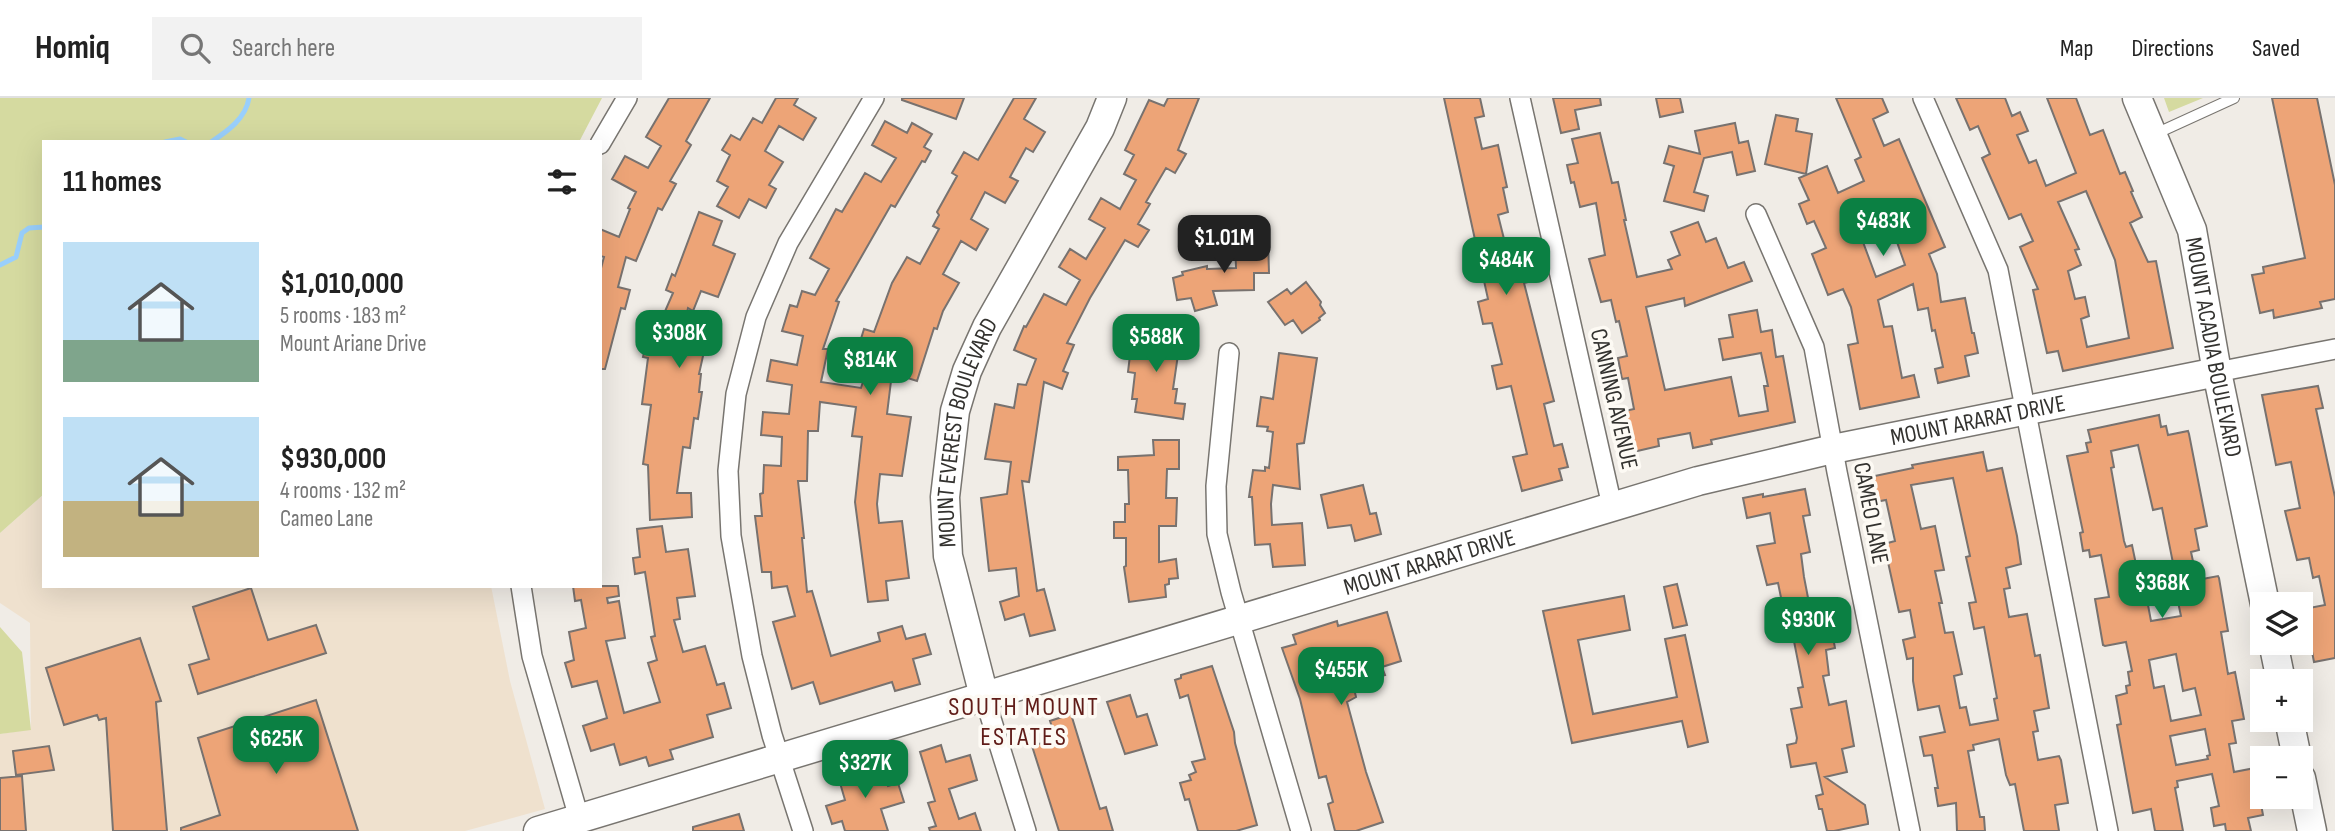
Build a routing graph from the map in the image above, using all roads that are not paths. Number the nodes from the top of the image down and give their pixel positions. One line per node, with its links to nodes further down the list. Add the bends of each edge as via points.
1 (627, 98): 9 (street)
2 (874, 98): 21 (street, via 788,243 756,317 736,394 728,471 730,536 752,656)
3 (1112, 98): 20 (street, MOUNT EVEREST BOULEVARD, via 1100,128 988,327 955,411 945,497 948,556)
4 (1520, 98): 16 (street, CANNING AVENUE)
5 (1923, 98): 14 (street, via 1998,270)
6 (2137, 98): 8 (street, MOUNT ACADIA BOULEVARD)
7 (2234, 98): 8 (lane)
8 (2153, 135): 13 (street, MOUNT ACADIA BOULEVARD, via 2192,230)
9 (602, 141)
10 (1756, 214): 15 (street, CAMEO LANE, via 1814,347)
11 (2335, 349): 13 (street, MOUNT ARARAT DRIVE)
12 (1229, 353): 19 (street, via 1216,486 1217,534)
13 (2217, 372): 14 (street, MOUNT ARARAT DRIVE); 18 (street, MOUNT ACADIA BOULEVARD)
14 (2025, 411): 15 (street, MOUNT ARARAT DRIVE); 29 (street)
15 (1833, 449): 16 (street, MOUNT ARARAT DRIVE); 28 (street, CAMEO LANE)
16 (1612, 506): 19 (street, MOUNT ARARAT DRIVE)
17 (521, 588): 23 (street, via 532,656)
18 (2263, 592)
19 (1240, 619): 20 (street, MOUNT ARARAT DRIVE); 27 (street)
20 (984, 696): 21 (street, MOUNT ARARAT DRIVE); 26 (street, MOUNT EVEREST BOULEVARD)
21 (779, 759): 23 (street, MOUNT ARARAT DRIVE); 25 (street)
22 (2307, 809): 30 (street)
23 (579, 818): 24 (street, MOUNT ARARAT DRIVE)
24 (538, 831)
25 (803, 831)
26 (1026, 831)
27 (1301, 831)
28 (1910, 831)
29 (2108, 831)
30 (2312, 831)

